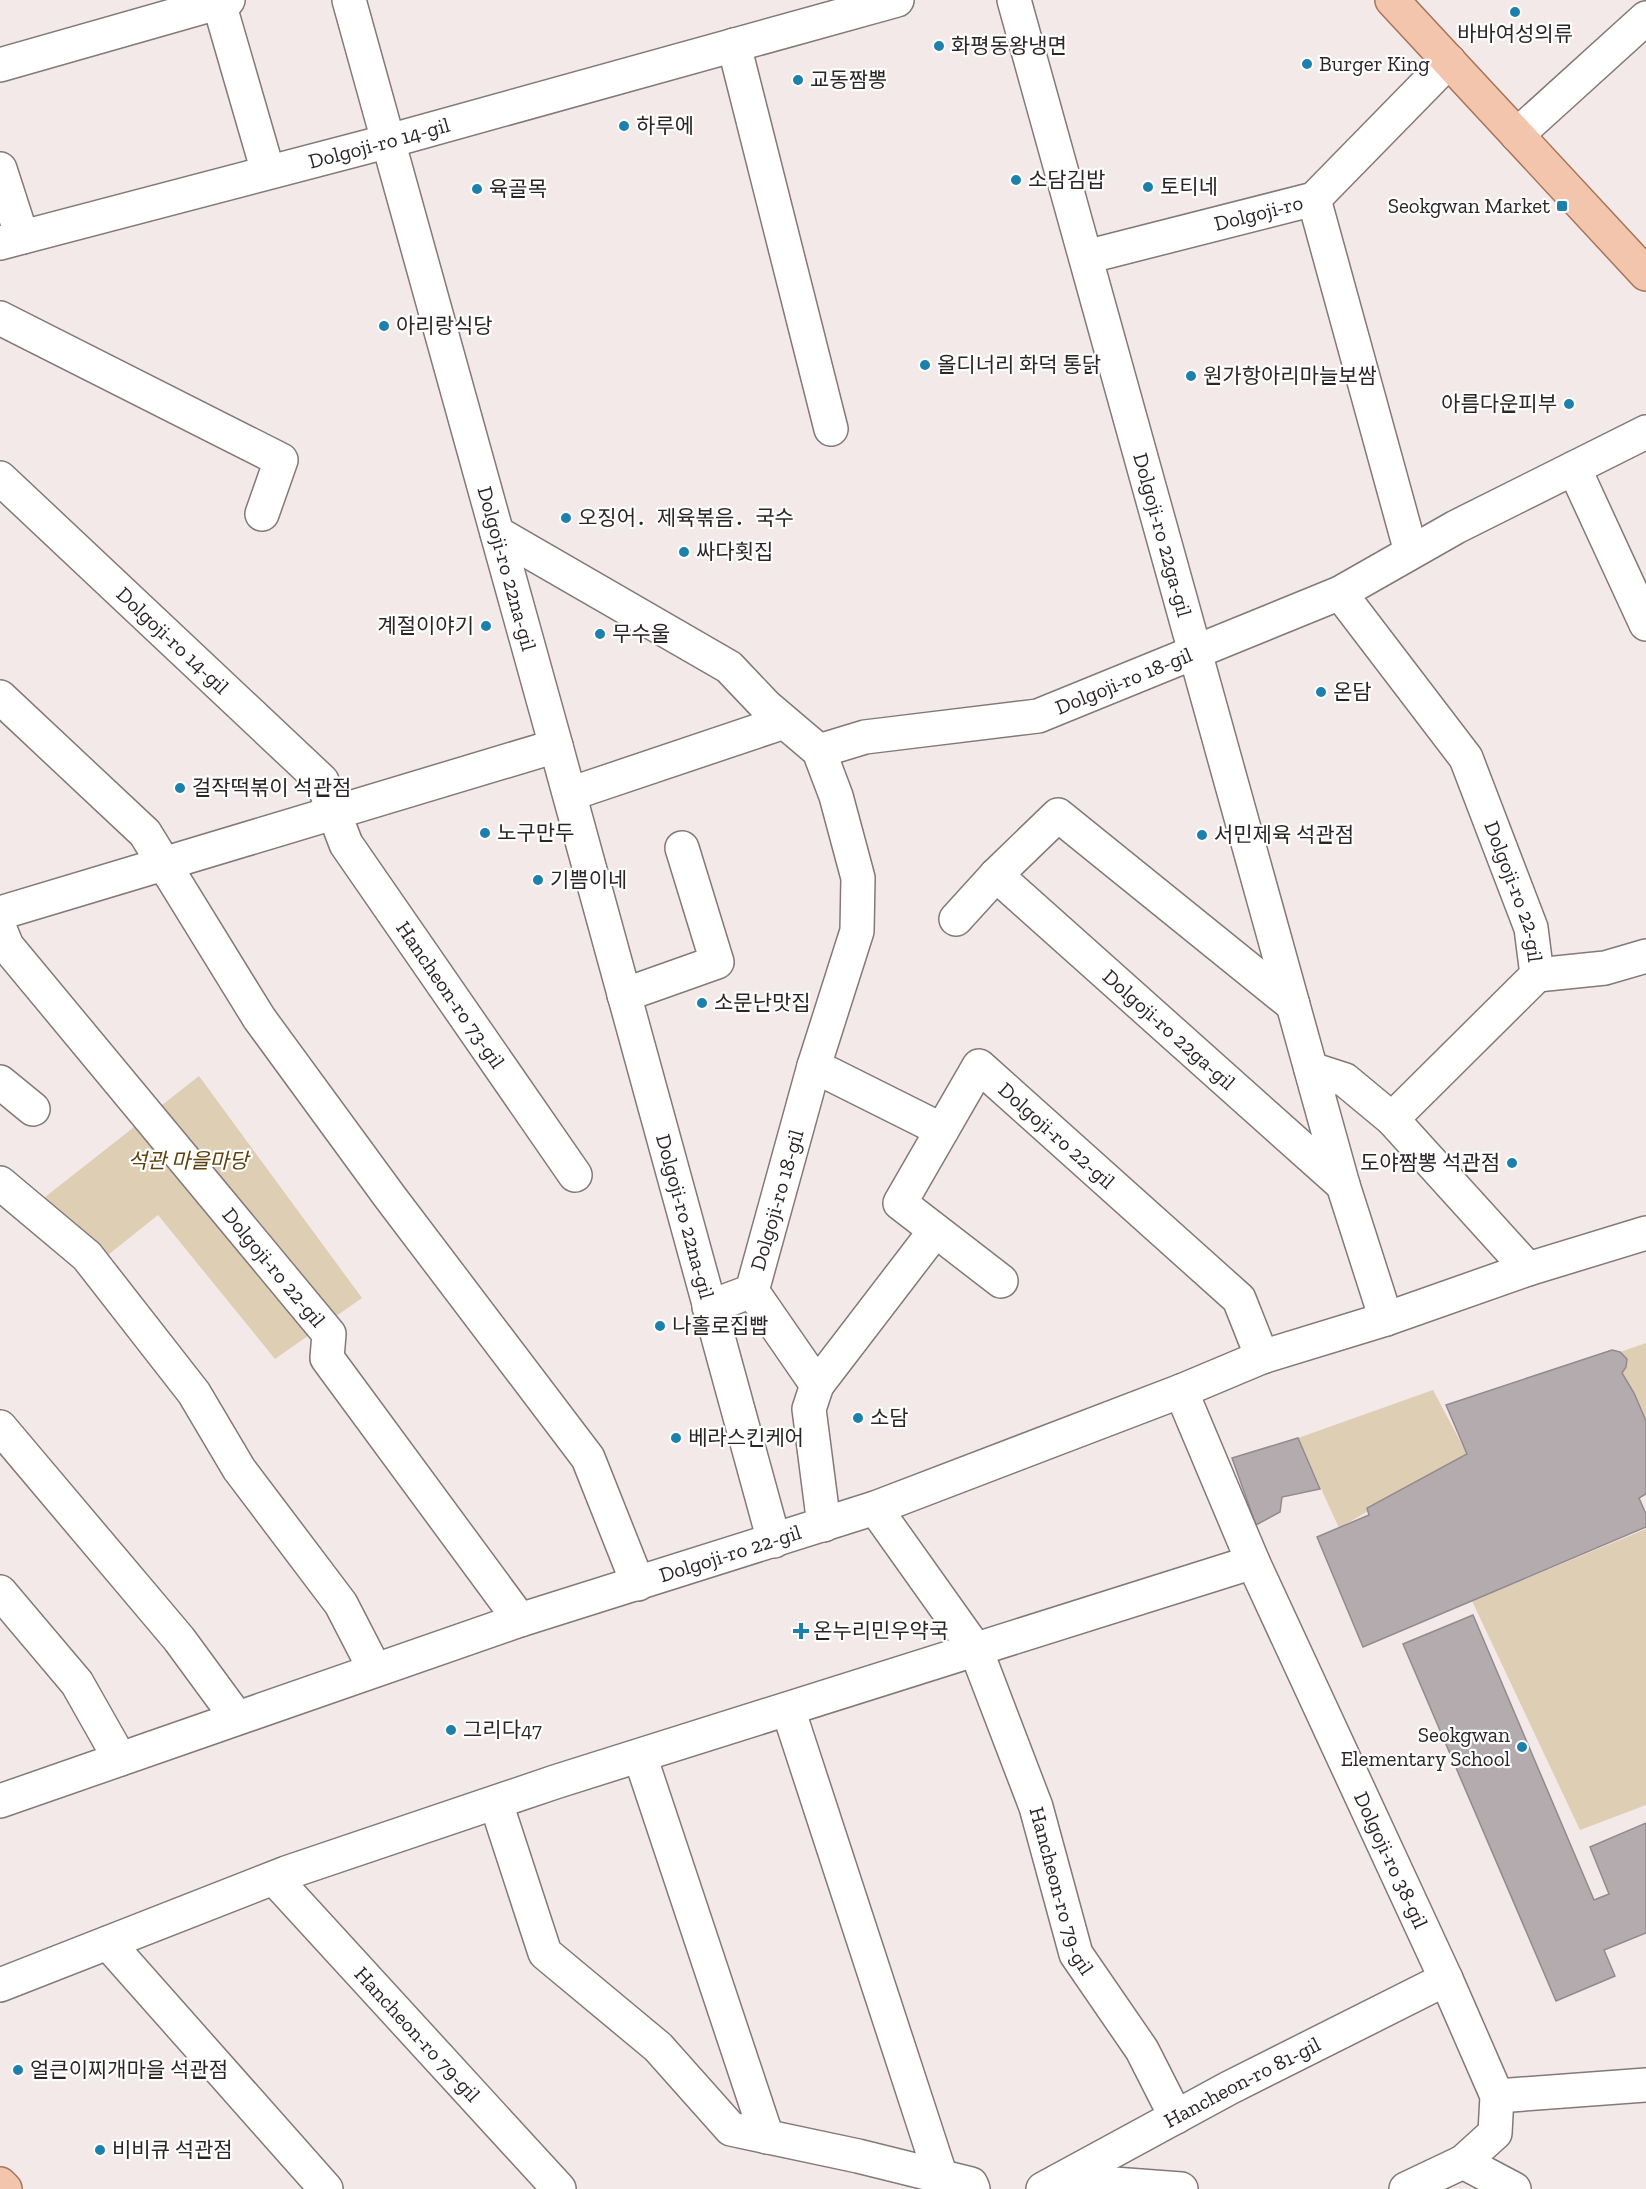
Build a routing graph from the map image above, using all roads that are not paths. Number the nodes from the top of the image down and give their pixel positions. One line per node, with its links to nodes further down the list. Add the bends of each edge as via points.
1 (348, 0): 12 (street, Dolgoji-ro 22na-gil)
2 (897, 0): 8 (street, Dolgoji-ro 14-gil)
3 (1014, 0): 17 (street, Dolgoji-ro 22ga-gil)
4 (1392, 0): 9 (main road)
5 (224, 1): 6 (street); 14 (street)
6 (170, 8): 10 (street)
7 (1646, 18): 11 (street)
8 (734, 45): 12 (street, Dolgoji-ro 14-gil); 20 (street)
9 (1449, 61): 11 (main road); 15 (street, Dolgoji-ro)
10 (0, 65)
11 (1517, 135): 18 (main road)
12 (389, 141): 14 (street, Dolgoji-ro 14-gil); 25 (street, Dolgoji-ro 22na-gil)
13 (0, 169): 16 (street, Dolgoji-ro 14-gil)
14 (268, 172): 16 (street, Dolgoji-ro 14-gil)
15 (1314, 199): 17 (street, Dolgoji-ro); 26 (street)
16 (11, 240)
17 (1086, 257): 29 (street, Dolgoji-ro 22ga-gil)
18 (1646, 274)
19 (0, 318): 24 (street, via 281,460)
20 (831, 429)
21 (1646, 432): 22 (street, Dolgoji-ro 18-gil)
22 (1574, 468): 26 (street, Dolgoji-ro 18-gil); 28 (street)
23 (0, 478): 35 (street, Dolgoji-ro 14-gil, via 322,781)
24 (262, 514)
25 (497, 533): 31 (street, Dolgoji-ro 18-gil, via 729,667); 32 (street, Dolgoji-ro 22na-gil)
26 (1411, 552): 27 (street, Dolgoji-ro 18-gil)
27 (1340, 593): 29 (street, Dolgoji-ro 18-gil); 43 (street, Dolgoji-ro 22-gil, via 1466,758 1531,928)
28 (1646, 624)
29 (1195, 652): 33 (street, Dolgoji-ro 18-gil, via 1038,716 865,736); 45 (street, Dolgoji-ro 22ga-gil)
30 (0, 697): 37 (street, via 145,832)
31 (784, 722): 33 (street, Dolgoji-ro 18-gil); 34 (street)
32 (556, 746): 34 (street, Dolgoji-ro 22na-gil); 35 (street)
33 (819, 751): 46 (street, Dolgoji-ro 18-gil, via 836,796 858,878 857,931)
34 (570, 794): 44 (street, Dolgoji-ro 22na-gil)
35 (335, 812): 37 (street); 52 (street, Hancheon-ro 73-gil, via 346,844)
36 (682, 848): 44 (street, via 717,962)
37 (163, 863): 39 (street); 70 (street, Dolgoji-ro 22-gil, via 259,1018 588,1458)
38 (996, 875): 40 (street); 45 (street, via 1058,815); 54 (street, Dolgoji-ro 22ga-gil)
39 (0, 913)
40 (956, 919)
41 (0, 929): 72 (street, Dolgoji-ro 22-gil, via 7,946 329,1334 327,1358)
42 (1646, 956): 43 (street, via 1605,968)
43 (1537, 975): 50 (street, Dolgoji-ro 22-gil)
44 (624, 995): 60 (street, Dolgoji-ro 22na-gil)
45 (1293, 1005): 47 (street, Dolgoji-ro 22ga-gil)
46 (814, 1066): 51 (street); 59 (street, Dolgoji-ro 18-gil)
47 (1311, 1069): 50 (street, via 1345,1080); 54 (street, Dolgoji-ro 22ga-gil)
48 (0, 1082): 49 (street)
49 (33, 1109)
50 (1392, 1119): 57 (street)
51 (942, 1130): 55 (street, Dolgoji-ro 22-gil, via 900,1203); 62 (street, Dolgoji-ro 22-gil, via 979,1066 1239,1299)
52 (575, 1175)
53 (0, 1183): 74 (street, via 87,1257 194,1393 238,1469 341,1604)
54 (1343, 1185): 61 (street, Dolgoji-ro 22ga-gil)
55 (935, 1231): 58 (street, Dolgoji-ro 22-gil); 63 (street, Dolgoji-ro 22-gil)
56 (1646, 1233): 57 (street, Dolgoji-ro 22-gil)
57 (1528, 1269): 61 (street, Dolgoji-ro 22-gil)
58 (1001, 1281)
59 (752, 1292): 60 (street, Dolgoji-ro 18-gil); 63 (street)
60 (709, 1307): 68 (street, Dolgoji-ro 22na-gil)
61 (1386, 1319): 62 (street, Dolgoji-ro 22-gil)
62 (1262, 1357): 64 (street, Dolgoji-ro 22-gil)
63 (817, 1385): 67 (street, Dolgoji-ro 22-gil, via 809,1409)
64 (1181, 1391): 66 (street, Dolgoji-ro 22-gil); 69 (street, Dolgoji-ro 38-gil)
65 (0, 1427): 76 (street, via 179,1640)
66 (875, 1508): 67 (street, Dolgoji-ro 22-gil); 73 (street, Hancheon-ro 79-gil)
67 (824, 1525): 68 (street, Dolgoji-ro 22-gil)
68 (774, 1541): 70 (street, Dolgoji-ro 22-gil)
69 (1253, 1562): 73 (street); 83 (street, Dolgoji-ro 38-gil)
70 (638, 1584): 72 (street, Dolgoji-ro 22-gil)
71 (0, 1592): 78 (street, via 77,1683)
72 (520, 1620): 74 (street, Dolgoji-ro 22-gil)
73 (976, 1650): 75 (street); 87 (street, Hancheon-ro 79-gil, via 1036,1807 1076,1954 1143,2050)
74 (375, 1670): 76 (street, Dolgoji-ro 22-gil)
75 (788, 1709): 77 (street); 90 (street)
76 (237, 1719): 78 (street, Dolgoji-ro 22-gil)
77 (640, 1756): 80 (street); 88 (street)
78 (120, 1759): 79 (street, Dolgoji-ro 22-gil)
79 (0, 1801)
80 (496, 1803): 81 (street); 88 (street, via 545,1953 658,2047 731,2129)
81 (274, 1878): 82 (street); 95 (street, Hancheon-ro 79-gil)
82 (108, 1943): 84 (street); 94 (street)
83 (1446, 1979): 86 (street, Dolgoji-ro 38-gil); 87 (street, Hancheon-ro 81-gil)
84 (0, 1985)
85 (1646, 2085): 86 (street)
86 (1497, 2096): 89 (street, via 1496,2133)
87 (1176, 2117): 92 (street, Hancheon-ro 81-gil)
88 (767, 2137): 90 (street)
89 (1463, 2162): 98 (street); 99 (street)
90 (941, 2177): 96 (street, via 971,2184)
91 (0, 2184): 93 (main road)
92 (1051, 2184): 97 (street)
93 (4, 2189)
94 (326, 2189)
95 (559, 2189)
96 (973, 2189)
97 (1181, 2189)
98 (1406, 2189)
99 (1514, 2189)

